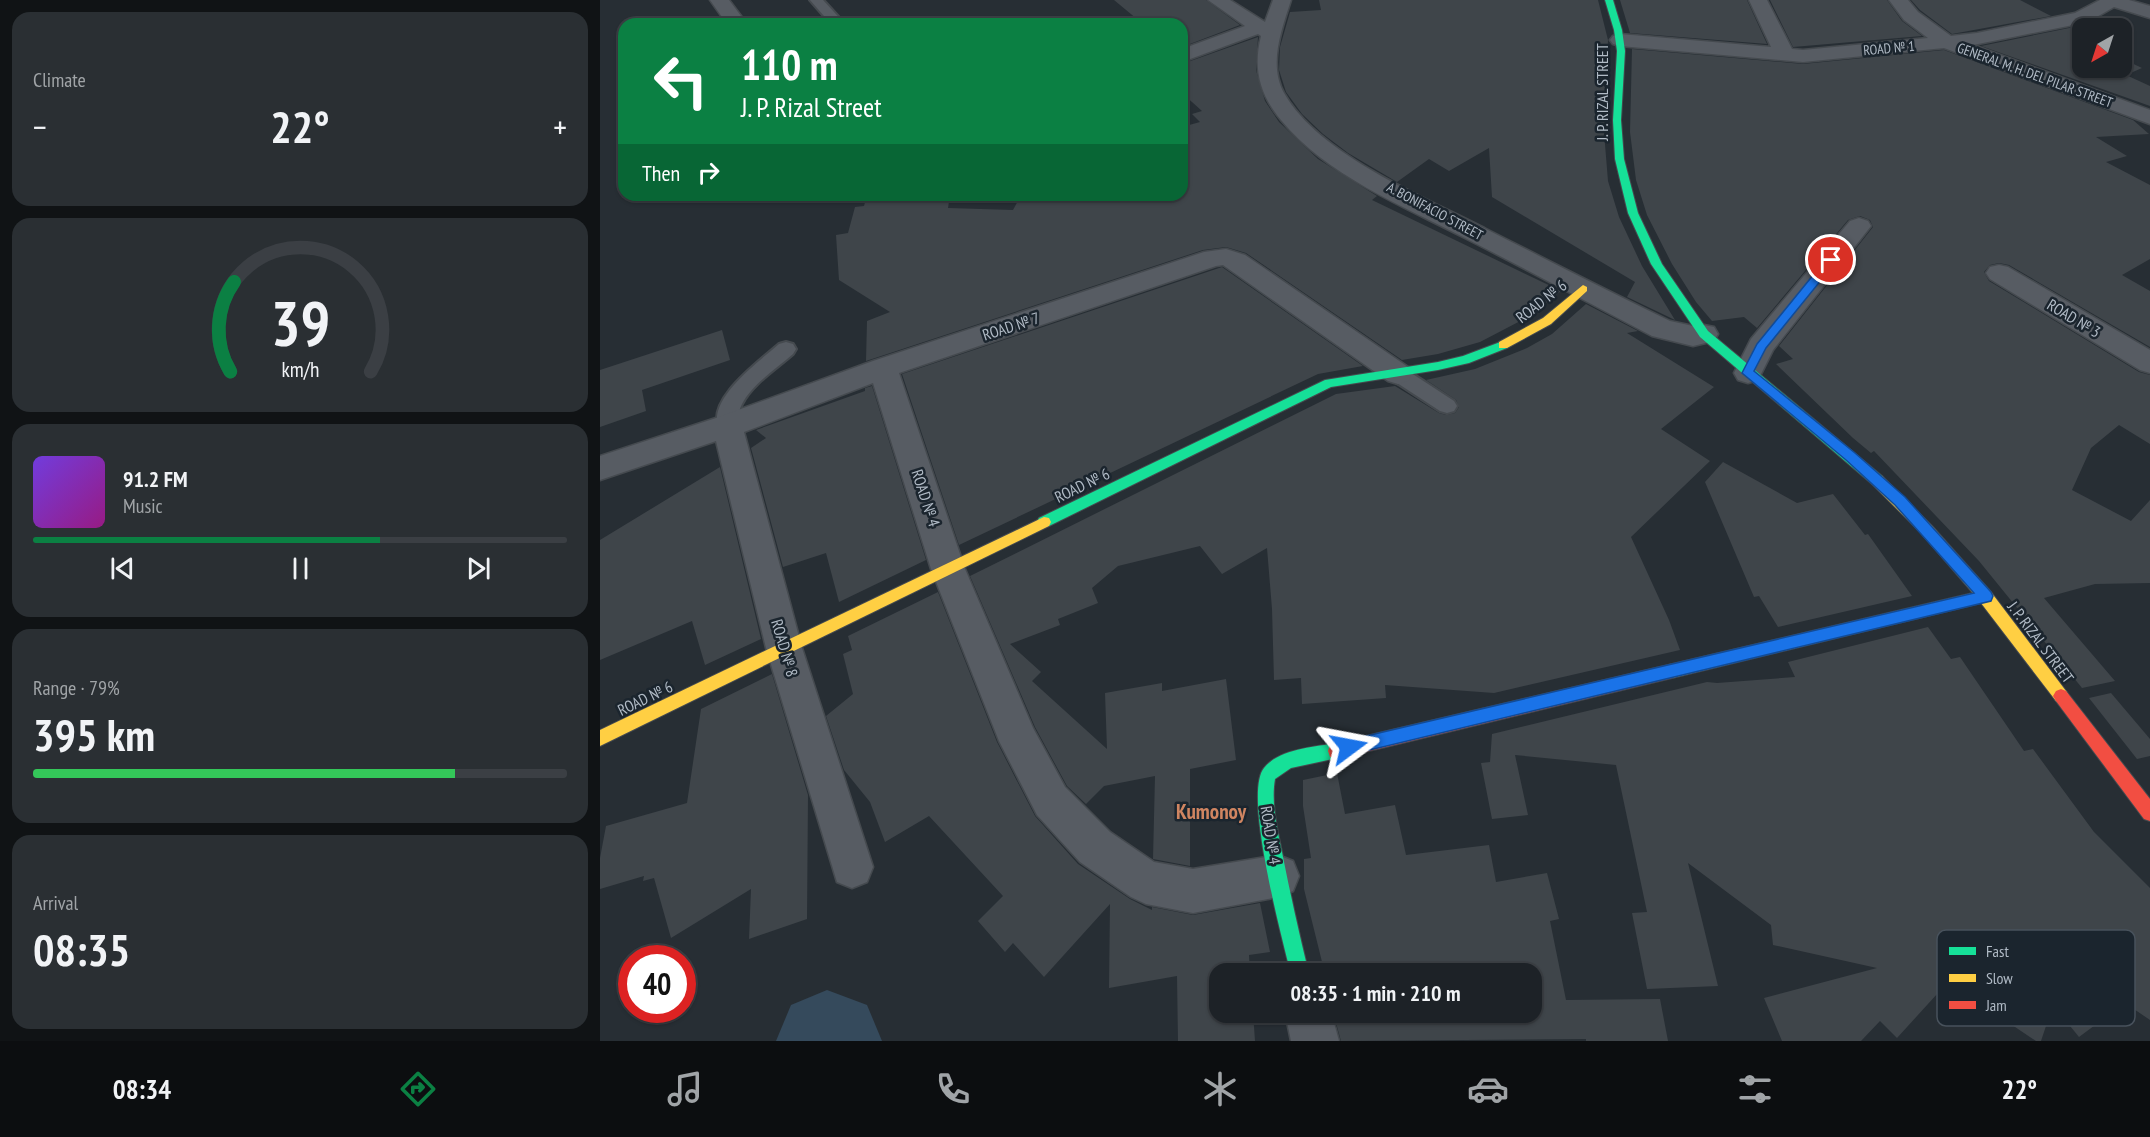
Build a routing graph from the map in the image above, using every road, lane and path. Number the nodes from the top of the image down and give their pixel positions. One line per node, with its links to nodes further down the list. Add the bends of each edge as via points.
1 (720, 0): 10 (street)
2 (816, 0): 11 (lane)
3 (1217, 0): 12 (street)
4 (1282, 0): 12 (street, A. BONIFACIO STREET)
5 (1609, 0): 13 (street, J. P. RIZAL STREET)
6 (1758, 0): 15 (street)
7 (1898, 0): 14 (street, GENERAL M. H. DEL PILAR STREET, via 1911,16)
8 (2112, 0): 9 (street, ROAD № 1); 14 (street, ROAD № 1, via 2081,18)
9 (2150, 12)
10 (733, 18)
11 (832, 18)
12 (1264, 30): 16 (street); 20 (street, A. BONIFACIO STREET, via 1272,91 1287,114 1318,144 1369,177)
13 (1620, 40): 15 (street, ROAD № 1); 21 (street, J. P. RIZAL STREET, via 1617,132 1622,180 1633,216 1657,265)
14 (1948, 43): 15 (street, ROAD № 1, via 1803,56); 17 (street, GENERAL M. H. DEL PILAR STREET)
15 (1785, 54)
16 (1188, 55)
17 (2150, 117)
18 (1859, 226): 25 (street, via 1761,346)
19 (1999, 273): 23 (street, ROAD № 3)
20 (1583, 289): 21 (street, A. BONIFACIO STREET, via 1662,329 1693,336); 26 (street, ROAD № 6, via 1542,325 1512,343 1444,367)
21 (1704, 334): 25 (street, J. P. RIZAL STREET)
22 (786, 349): 28 (lane, via 735,396 726,417)
23 (2150, 363)
24 (883, 368): 26 (street, ROAD № 7, via 1213,258 1226,257); 28 (street, ROAD № 7); 30 (street, ROAD № 4)
25 (1748, 373): 31 (street, J. P. RIZAL STREET, via 1900,501)
26 (1398, 374): 27 (lane); 30 (street, ROAD № 6, via 1329,383)
27 (1447, 406)
28 (727, 426): 29 (street, ROAD № 7); 32 (street, ROAD № 8)
29 (600, 468)
30 (948, 569): 32 (street, ROAD № 6); 36 (street, ROAD № 4, via 1024,751 1051,801 1095,847 1146,882 1193,891)
31 (1986, 596): 34 (street, J. P. RIZAL STREET); 36 (street, ROAD № 4, via 1280,764 1268,776 1264,791)
32 (784, 648): 33 (street, ROAD № 6); 35 (street, ROAD № 8)
33 (600, 738)
34 (2150, 813)
35 (852, 867)
36 (1278, 876): 37 (street)
37 (1298, 963)
38 (1311, 1023): 39 (street)
39 (1315, 1041)

